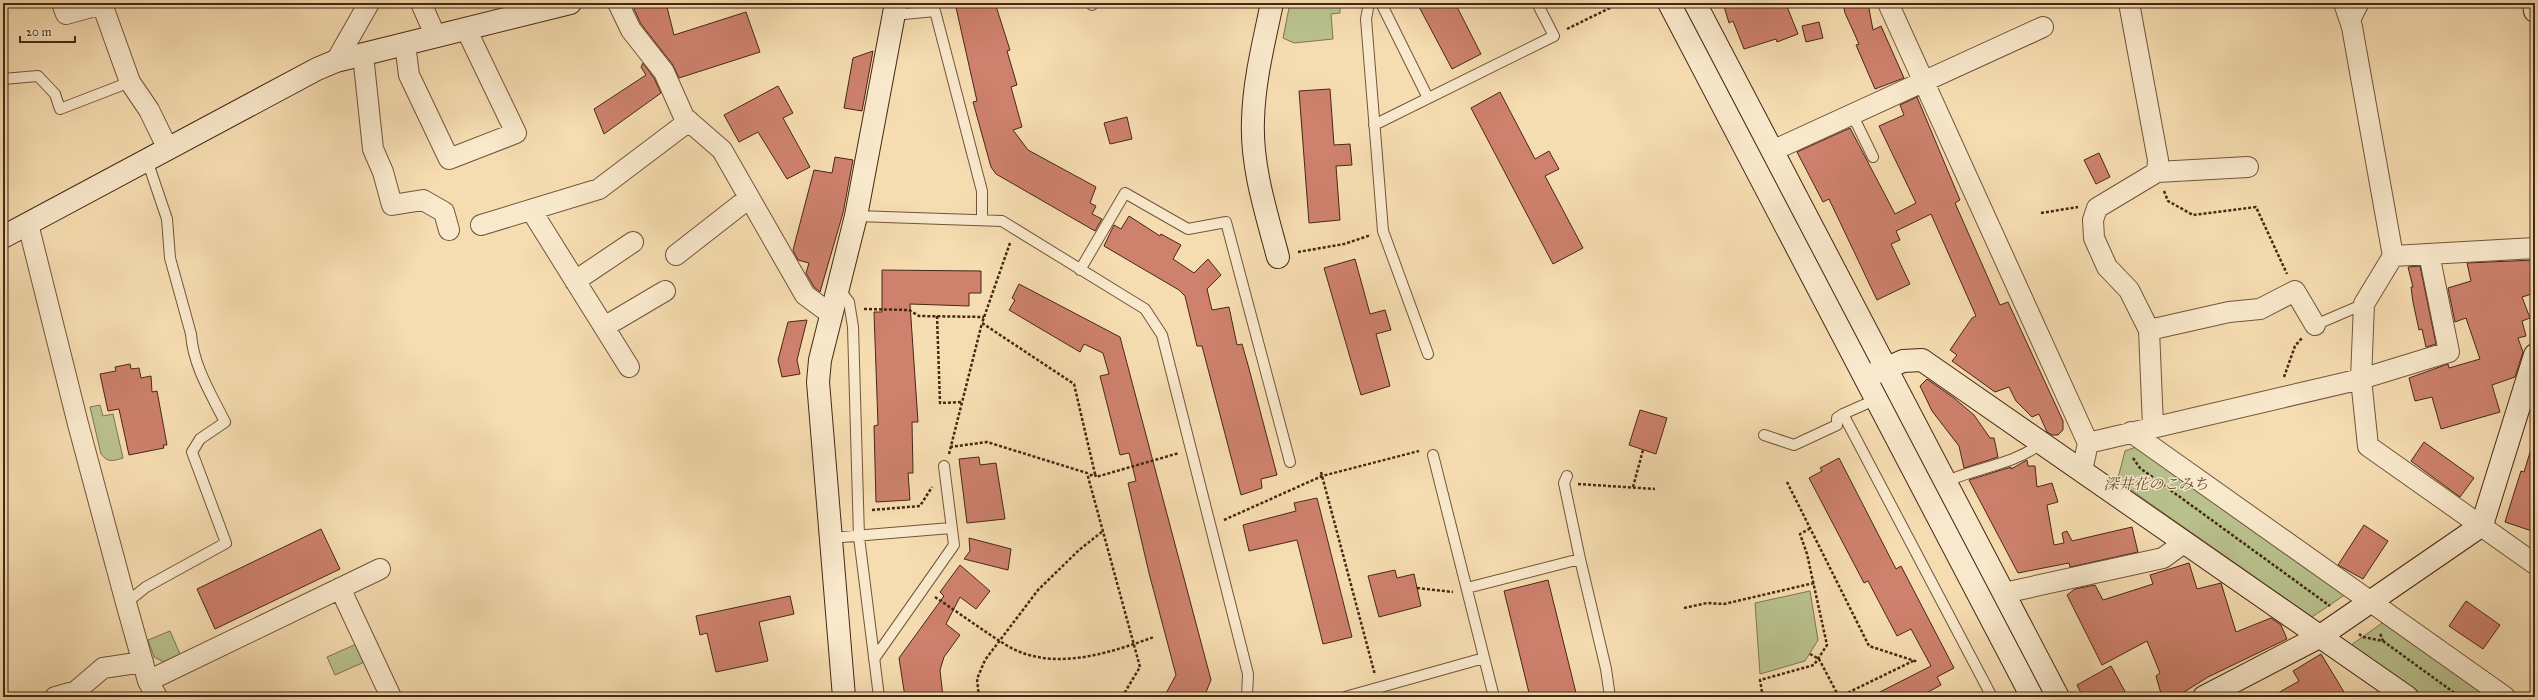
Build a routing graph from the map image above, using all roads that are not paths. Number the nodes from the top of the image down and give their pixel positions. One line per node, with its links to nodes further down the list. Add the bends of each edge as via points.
1 (62, 3): 27 (street, via 66,14 102,4)
2 (369, 3): 25 (street)
3 (421, 3): 22 (street)
4 (570, 3): 21 (street)
5 (618, 3): 31 (street, via 631,30 664,72 684,116)
6 (1272, 3): 51 (street, via 1256,80 1252,121 1256,173)
7 (1369, 3): 32 (lane, via 1366,19)
8 (1381, 3): 29 (lane)
9 (1537, 3): 29 (lane, via 1554,36)
10 (1669, 3): 65 (street)
11 (1696, 3): 34 (street)
12 (1888, 3): 28 (street)
13 (2129, 3): 38 (street, via 2158,160)
14 (2344, 3): 20 (street)
15 (2364, 3): 20 (lane)
16 (2534, 3): 18 (street)
17 (895, 9): 41 (street); 42 (lane, via 935,11 982,191)
18 (2535, 11)
19 (2043, 27): 28 (street)
20 (2352, 27): 52 (street)
21 (466, 29): 22 (street); 23 (street, via 516,133 449,159 409,74)
22 (436, 37): 23 (street)
23 (405, 44): 24 (street)
24 (363, 55): 25 (street); 45 (street, via 373,149 392,204 423,200 444,212)
25 (336, 62): 33 (street, via 317,69)
26 (3, 79): 27 (lane, via 38,76 55,94 60,109)
27 (130, 82): 33 (street, via 149,110)
28 (1922, 82): 30 (street); 73 (street)
29 (1428, 98): 32 (lane)
30 (1852, 114): 34 (street); 35 (lane)
31 (689, 121): 39 (street, via 722,150); 40 (street, via 599,189)
32 (1374, 125): 61 (lane, via 1383,231)
33 (168, 149): 36 (street)
34 (1772, 151): 63 (street)
35 (1873, 157)
36 (146, 160): 43 (street); 92 (lane, via 167,219 170,258 192,345 204,382 226,422 200,439 192,452 226,543 146,587)
37 (2248, 167): 38 (street)
38 (2157, 172): 60 (street, via 2097,208 2095,215 2094,238 2107,267 2129,290)
39 (749, 198): 50 (street); 57 (street, via 805,295)
40 (531, 210): 44 (street); 54 (street)
41 (856, 216): 42 (lane); 57 (street, via 839,289)
42 (982, 220): 53 (lane, via 1002,221)
43 (28, 224): 46 (street); 92 (street)
44 (481, 225)
45 (449, 230)
46 (3, 238)
47 (633, 242): 54 (street)
48 (2535, 248): 49 (street)
49 (2429, 254): 52 (street); 66 (street, via 2449,352)
50 (676, 255)
51 (1284, 255)
52 (2394, 256): 56 (street)
53 (1080, 270): 75 (lane, via 1125,193 1188,229 1226,222); 102 (lane, via 1145,309 1162,335 1248,674)
54 (575, 281): 59 (street)
55 (665, 291): 59 (street)
56 (2364, 304): 58 (lane); 66 (street)
57 (841, 312): 82 (lane, via 853,327); 83 (street, via 820,360 818,382)
58 (2315, 325): 60 (street, via 2295,291 2260,309 2229,312)
59 (604, 327): 64 (street)
60 (2149, 330): 69 (street)
61 (1428, 354)
62 (2535, 355): 80 (street)
63 (1886, 367): 65 (street); 72 (street, via 1903,361 1922,360); 79 (street)
64 (629, 368)
65 (1867, 378): 67 (street)
66 (2361, 379): 69 (street); 80 (street, via 2368,446)
67 (1877, 399): 68 (lane); 107 (street)
68 (1843, 414): 71 (lane, via 1836,418 1837,425 1794,445); 106 (lane)
69 (2154, 426): 70 (street)
70 (2125, 433): 73 (street); 91 (street)
71 (1764, 435)
72 (2042, 443): 77 (street); 79 (lane, via 2025,455 1962,474)
73 (2088, 443): 77 (street)
74 (1433, 455): 89 (lane)
75 (1290, 462)
76 (944, 466): 81 (lane)
77 (2082, 471): 84 (street)
78 (1566, 479): 85 (lane)
79 (1945, 482): 90 (street)
80 (2482, 525): 86 (street); 91 (street)
81 (951, 528): 82 (lane); 95 (lane, via 954,545)
82 (859, 537): 83 (lane); 95 (lane)
83 (830, 538): 100 (street)
84 (2185, 542): 90 (street, via 2163,558); 93 (street)
85 (1580, 559): 89 (lane); 105 (lane, via 1606,669)
86 (2535, 564)
87 (380, 569): 88 (street)
88 (340, 588): 96 (street); 99 (street)
89 (1467, 588): 94 (lane)
90 (2004, 593): 108 (street)
91 (2370, 602): 93 (street); 111 (street)
92 (126, 603): 96 (street)
93 (2319, 637): 97 (street); 110 (street)
94 (1484, 658): 103 (lane); 104 (lane)
95 (874, 659): 101 (lane)
96 (149, 680): 98 (street, via 103,668 76,691)
97 (2229, 691): 109 (street)
98 (56, 697)
99 (391, 697)
100 (844, 697)
101 (879, 697)
102 (1247, 697)
103 (1344, 697)
104 (1494, 697)
105 (1610, 697)
106 (1992, 697)
107 (2032, 697)
108 (2058, 697)
109 (2204, 697)
110 (2407, 697)
111 (2505, 697)

